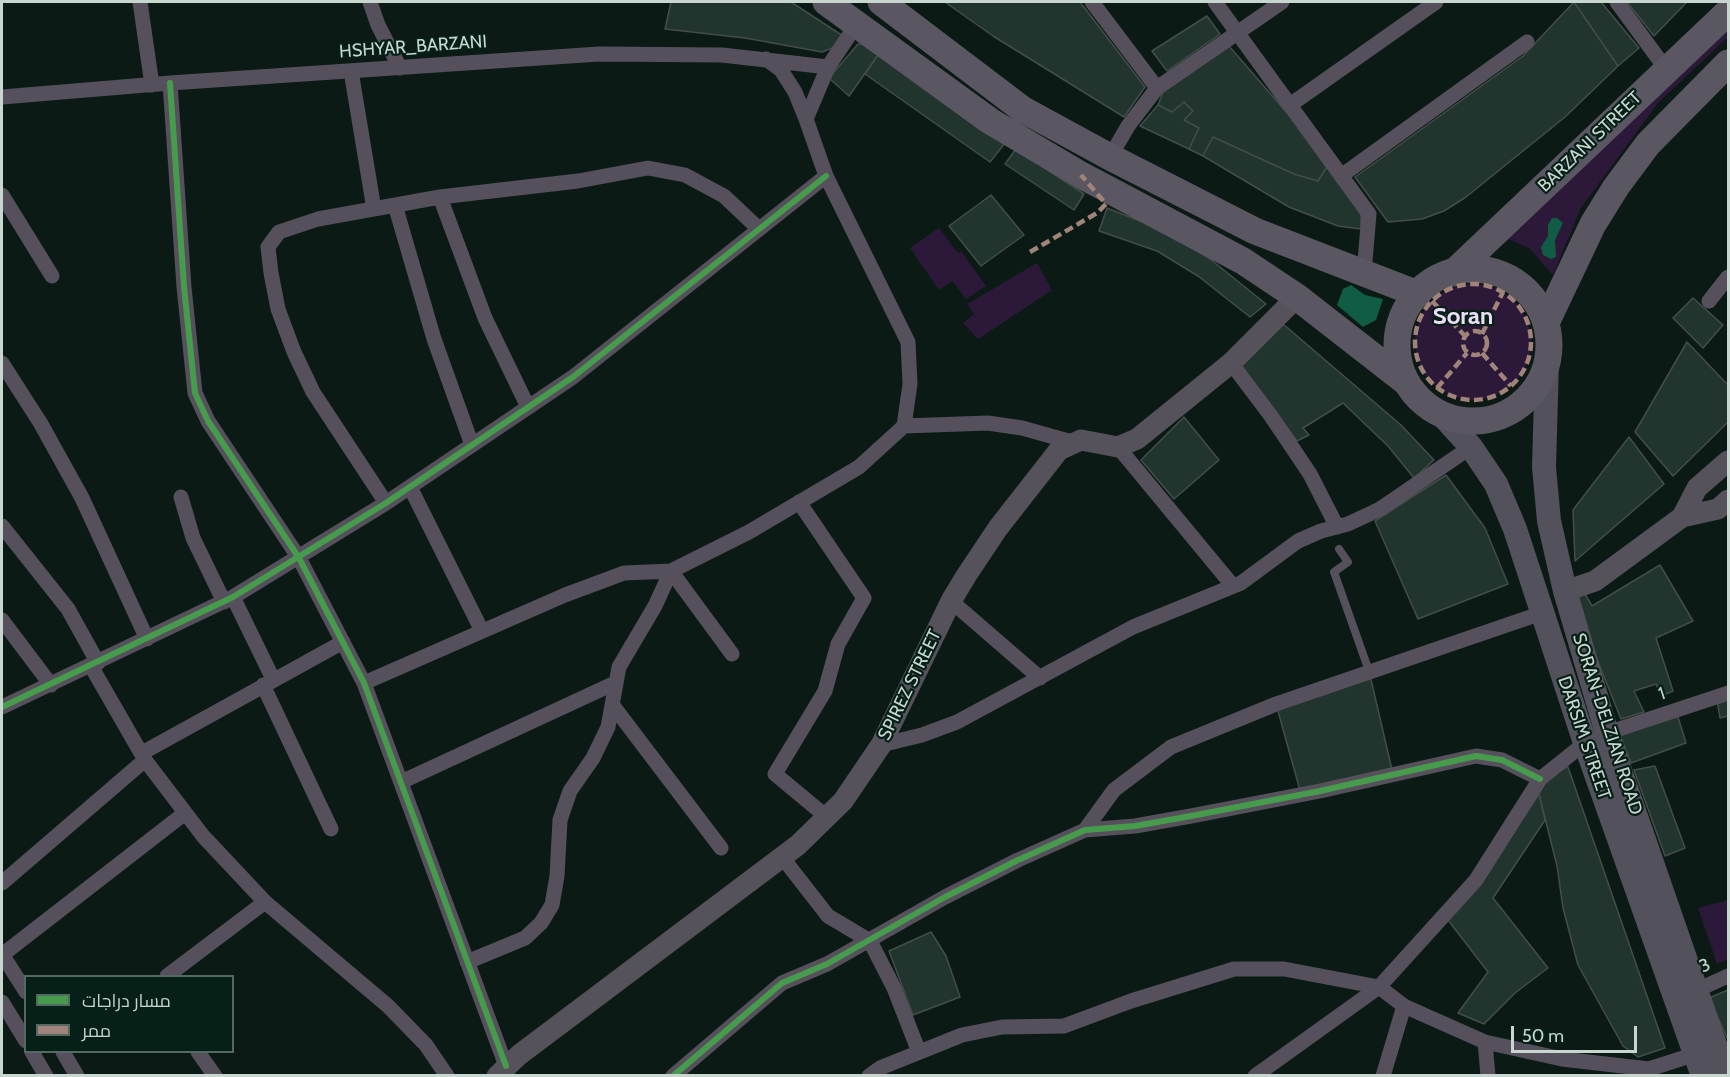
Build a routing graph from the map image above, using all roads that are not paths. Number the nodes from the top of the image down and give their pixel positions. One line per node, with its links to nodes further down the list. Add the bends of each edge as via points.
1 (140, 2): 21 (street)
2 (370, 2): 17 (street)
3 (826, 2): 11 (highway)
4 (881, 2): 26 (highway, via 1023,109)
5 (1092, 2): 22 (street)
6 (1215, 2): 12 (street)
7 (1282, 2): 12 (street)
8 (1436, 2): 24 (street)
9 (1617, 2): 18 (street)
10 (1728, 12): 18 (highway, BARZANI STREET)
11 (856, 25): 16 (street); 39 (highway, via 990,121 1081,175 1244,261)
12 (1238, 34): 22 (street); 24 (street)
13 (1527, 42): 28 (street)
14 (766, 59): 16 (street, HSHYAR_BARZANI); 17 (street, HSHYAR_BARZANI, via 599,54); 25 (street, via 781,70)
15 (1728, 63): 41 (highway, via 1648,144 1616,187 1593,224)
16 (828, 67): 25 (street)
17 (400, 68): 19 (street, HSHYAR_BARZANI)
18 (1666, 69): 35 (highway, BARZANI STREET)
19 (351, 71): 20 (street, HSHYAR_BARZANI); 32 (street)
20 (170, 83): 21 (street, HSHYAR_BARZANI); 63 (street, via 183,287 195,393 208,421)
21 (152, 85): 23 (street, HSHYAR_BARZANI)
22 (1157, 88): 26 (street)
23 (2, 98)
24 (1290, 105): 28 (street)
25 (806, 119): 27 (street)
26 (1110, 157): 34 (highway, via 1255,231)
27 (826, 176): 33 (street); 48 (street, via 908,342 910,384)
28 (1341, 176): 34 (street, via 1369,214)
29 (2, 195): 36 (street)
30 (440, 197): 31 (street); 33 (street, via 578,181 648,168 685,175 724,196); 46 (street, via 485,318)
31 (395, 205): 32 (street); 50 (street, via 434,339)
32 (374, 209): 58 (street, via 318,219 279,232 268,247 278,309 294,352 313,392)
33 (759, 229): 46 (street, via 573,377)
34 (1364, 273): 38 (highway)
35 (1453, 273): 38 (highway, via 1440,277); 41 (highway, via 1485,270 1508,278 1535,301)
36 (52, 276)
37 (1728, 277): 40 (street)
38 (1418, 294): 45 (highway, via 1404,313 1398,336 1399,360)
39 (1297, 297): 44 (main road); 45 (highway)
40 (1709, 300)
41 (1546, 323): 42 (highway)
42 (1547, 362): 47 (highway, via 1532,392 1506,413 1473,421); 66 (main road, SORAN-DELZIAN ROAD, via 1544,467 1549,521)
43 (2, 363): 72 (street, via 82,498)
44 (1231, 363): 51 (main road, via 1137,439); 61 (street, via 1310,474)
45 (1406, 382): 47 (highway, via 1421,400)
46 (528, 407): 50 (street)
47 (1441, 414): 52 (main road, DARSIM STREET)
48 (904, 426): 49 (street, via 988,423); 57 (street, via 859,466)
49 (1072, 442): 51 (main road); 68 (main road, SPIREZ STREET, via 1059,450 1026,492 981,552)
50 (472, 445): 54 (street)
51 (1118, 447): 65 (street)
52 (1471, 447): 61 (street, via 1380,509); 69 (main road, DARSIM STREET, via 1496,484)
53 (1728, 460): 59 (main road, via 1697,488)
54 (410, 487): 58 (street); 71 (street)
55 (181, 497): 67 (street, via 193,538)
56 (1728, 500): 59 (main road, via 1718,509)
57 (799, 502): 64 (street); 92 (street, via 864,598 838,644 825,691 775,774)
58 (386, 503): 63 (street)
59 (1682, 516): 66 (main road, via 1595,581)
60 (2, 526): 75 (street, via 68,609)
61 (1337, 527): 65 (street, via 1298,541)
62 (1339, 549): 76 (lane, via 1348,562 1334,572)
63 (298, 558): 67 (street); 73 (street)
64 (671, 571): 71 (street, via 624,573); 74 (street); 80 (street, via 619,667)
65 (1233, 586): 77 (street, via 1133,627)
66 (1565, 591): 85 (main road, SORAN-DELZIAN ROAD)
67 (228, 599): 72 (street); 78 (street)
68 (951, 601): 77 (street); 87 (main road, SPIREZ STREET)
69 (1542, 613): 76 (street); 86 (main road, DARSIM STREET)
70 (2, 620): 81 (street)
71 (482, 632): 79 (street)
72 (147, 639): 75 (street)
73 (343, 642): 78 (street); 79 (street)
74 (732, 654)
75 (94, 664): 81 (street); 88 (street)
76 (1369, 671): 94 (street, via 1171,747 1114,790)
77 (1040, 678): 87 (street, via 957,722)
78 (268, 682): 88 (street); 93 (street)
79 (364, 683): 90 (street)
80 (615, 683): 84 (street); 90 (street)
81 (51, 685): 83 (street)
82 (1728, 693): 85 (street, 1)
83 (2, 707)
84 (614, 707): 95 (street); 101 (street, via 593,758 570,791 560,820 552,905 525,938)
85 (1607, 733): 106 (main road, SORAN-DELZIAN ROAD)
86 (1585, 743): 89 (street); 116 (main road, DARSIM STREET)
87 (881, 746): 92 (main road, SPIREZ STREET, via 857,784)
88 (143, 756): 91 (street); 97 (street)
89 (1540, 779): 94 (street, via 1502,759 1476,756 1191,816); 104 (street, via 1476,880)
90 (401, 782): 101 (street)
91 (185, 813): 98 (street); 100 (street)
92 (828, 818): 96 (main road, SPIREZ STREET)
93 (331, 829)
94 (1085, 830): 99 (street, via 945,897)
95 (721, 848)
96 (782, 857): 99 (street, via 828,916); 117 (main road, SPIREZ STREET)
97 (2, 883)
98 (265, 902): 102 (street); 121 (street, via 388,1006 426,1045)
99 (870, 941): 112 (street); 122 (street, via 782,983)
100 (2, 955): 105 (street)
101 (467, 962): 117 (street)
102 (168, 975)
103 (1728, 976): 106 (street, 3)
104 (1378, 987): 108 (street); 112 (street, via 1284,969 1234,969 1131,1000 1064,1026 1002,1027 962,1035); 124 (street)
105 (24, 989)
106 (1697, 990): 116 (main road, SORAN-DELZIAN ROAD)
107 (2, 1002): 109 (street)
108 (1404, 1006): 111 (street); 125 (street)
109 (6, 1017): 110 (street)
110 (24, 1039)
111 (1485, 1042): 116 (street, via 1562,1059 1649,1069); 126 (street)
112 (919, 1052): 123 (street)
113 (33, 1053): 118 (street)
114 (64, 1053): 119 (street)
115 (199, 1053): 120 (street)
116 (1705, 1059): 127 (main road, SORAN-DELZIAN ROAD)
117 (502, 1071)
118 (46, 1076)
119 (76, 1076)
120 (215, 1076)
121 (447, 1076)
122 (673, 1076)
123 (869, 1076)
124 (1255, 1076)
125 (1383, 1076)
126 (1488, 1076)
127 (1726, 1076)

